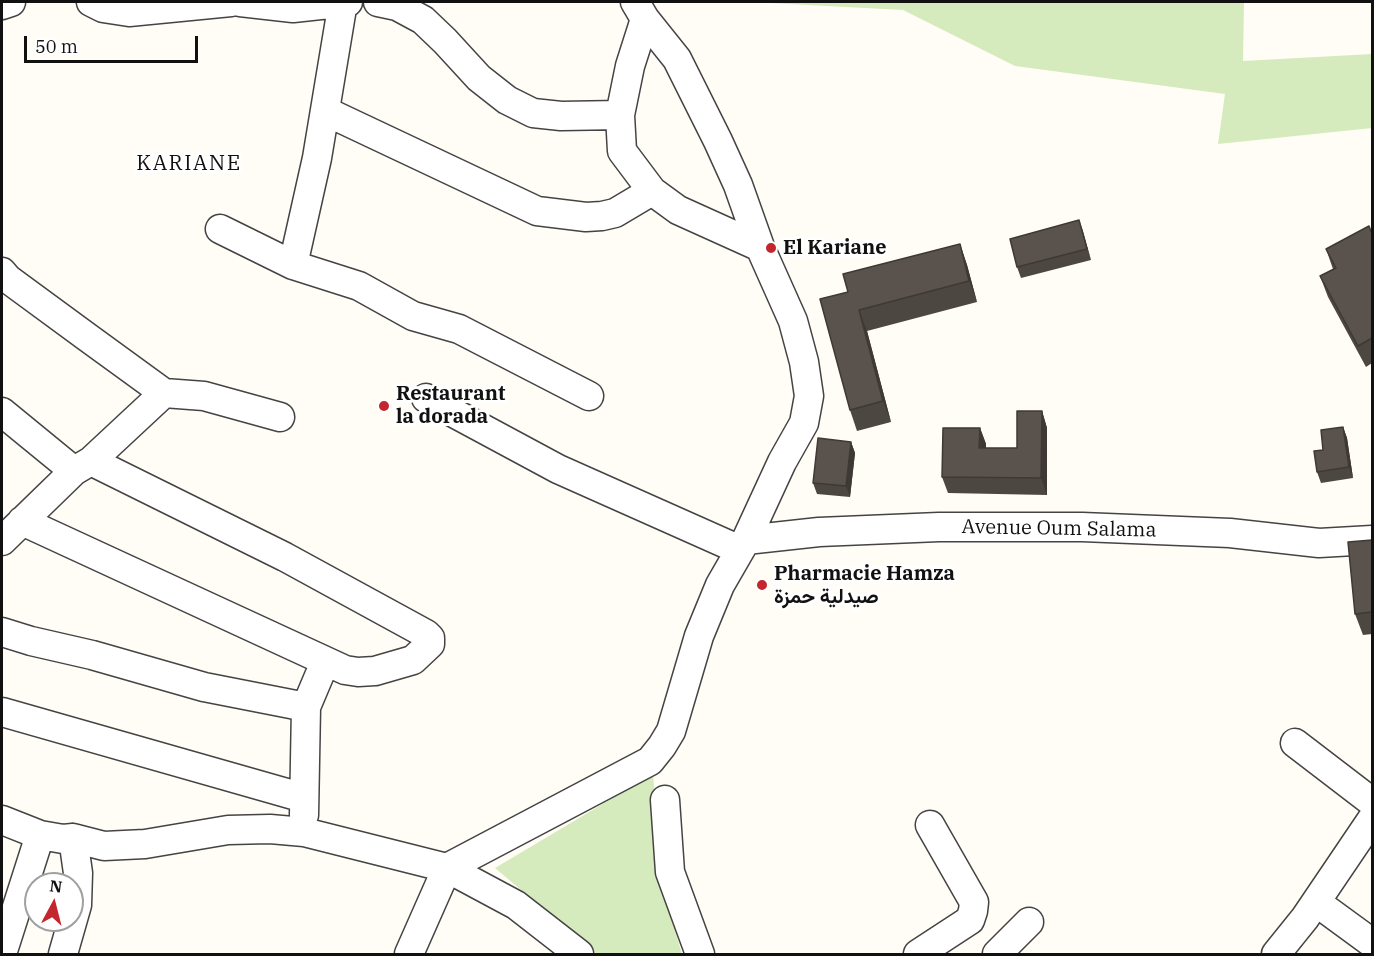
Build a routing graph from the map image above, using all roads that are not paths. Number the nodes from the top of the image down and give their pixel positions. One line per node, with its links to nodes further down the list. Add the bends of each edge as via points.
1 (11, 2): 7 (street)
2 (91, 2): 3 (street, via 129,12)
3 (231, 2)
4 (240, 2): 5 (street, via 292,8)
5 (334, 2): 9 (street)
6 (378, 2): 10 (street, via 397,6 423,20 479,78 516,105 534,113 561,116)
7 (2, 5)
8 (640, 10): 10 (street); 13 (street, via 677,59 738,185)
9 (325, 111): 11 (street, via 537,211 602,216 615,213); 14 (street)
10 (620, 115): 11 (street, via 622,151)
11 (652, 191): 13 (street, via 678,210)
12 (220, 229): 14 (street)
13 (760, 247): 25 (street, via 793,321 809,396 804,423)
14 (293, 265): 17 (street, via 359,286 413,316 459,329)
15 (2, 272): 16 (street)
16 (164, 393): 20 (street, via 204,396); 21 (street)
17 (589, 396)
18 (426, 399): 25 (street, via 558,469)
19 (2, 412): 21 (street)
20 (280, 417)
21 (83, 466): 22 (street); 27 (street, via 285,557 430,638 430,644 413,660 375,671 345,670)
22 (22, 521): 24 (street); 27 (street)
23 (1372, 540): 25 (street, Avenue Oum Salama, via 1319,543 1230,533 939,527 819,532)
24 (2, 541)
25 (743, 545): 40 (street, via 720,585 699,636 671,731 650,761)
26 (2, 632): 28 (street, via 204,687)
27 (325, 662): 28 (street)
28 (306, 707): 31 (street)
29 (2, 712): 31 (street)
30 (1295, 743): 33 (street)
31 (304, 798): 37 (street)
32 (665, 800): 48 (street, via 670,872)
33 (1372, 802)
34 (1372, 819): 41 (street)
35 (2, 820): 38 (street)
36 (930, 825): 49 (street, via 974,902 974,911 970,920)
37 (304, 832): 39 (street, via 228,830 145,844 104,846); 40 (street)
38 (39, 835): 39 (street); 44 (street)
39 (73, 838): 45 (street, via 77,905)
40 (447, 868): 46 (street); 47 (street, via 516,905)
41 (1316, 902): 43 (street); 51 (street)
42 (1029, 922): 50 (street)
43 (1372, 943)
44 (2, 954)
45 (63, 954)
46 (409, 954)
47 (579, 954)
48 (700, 954)
49 (918, 954)
50 (997, 954)
51 (1276, 954)

